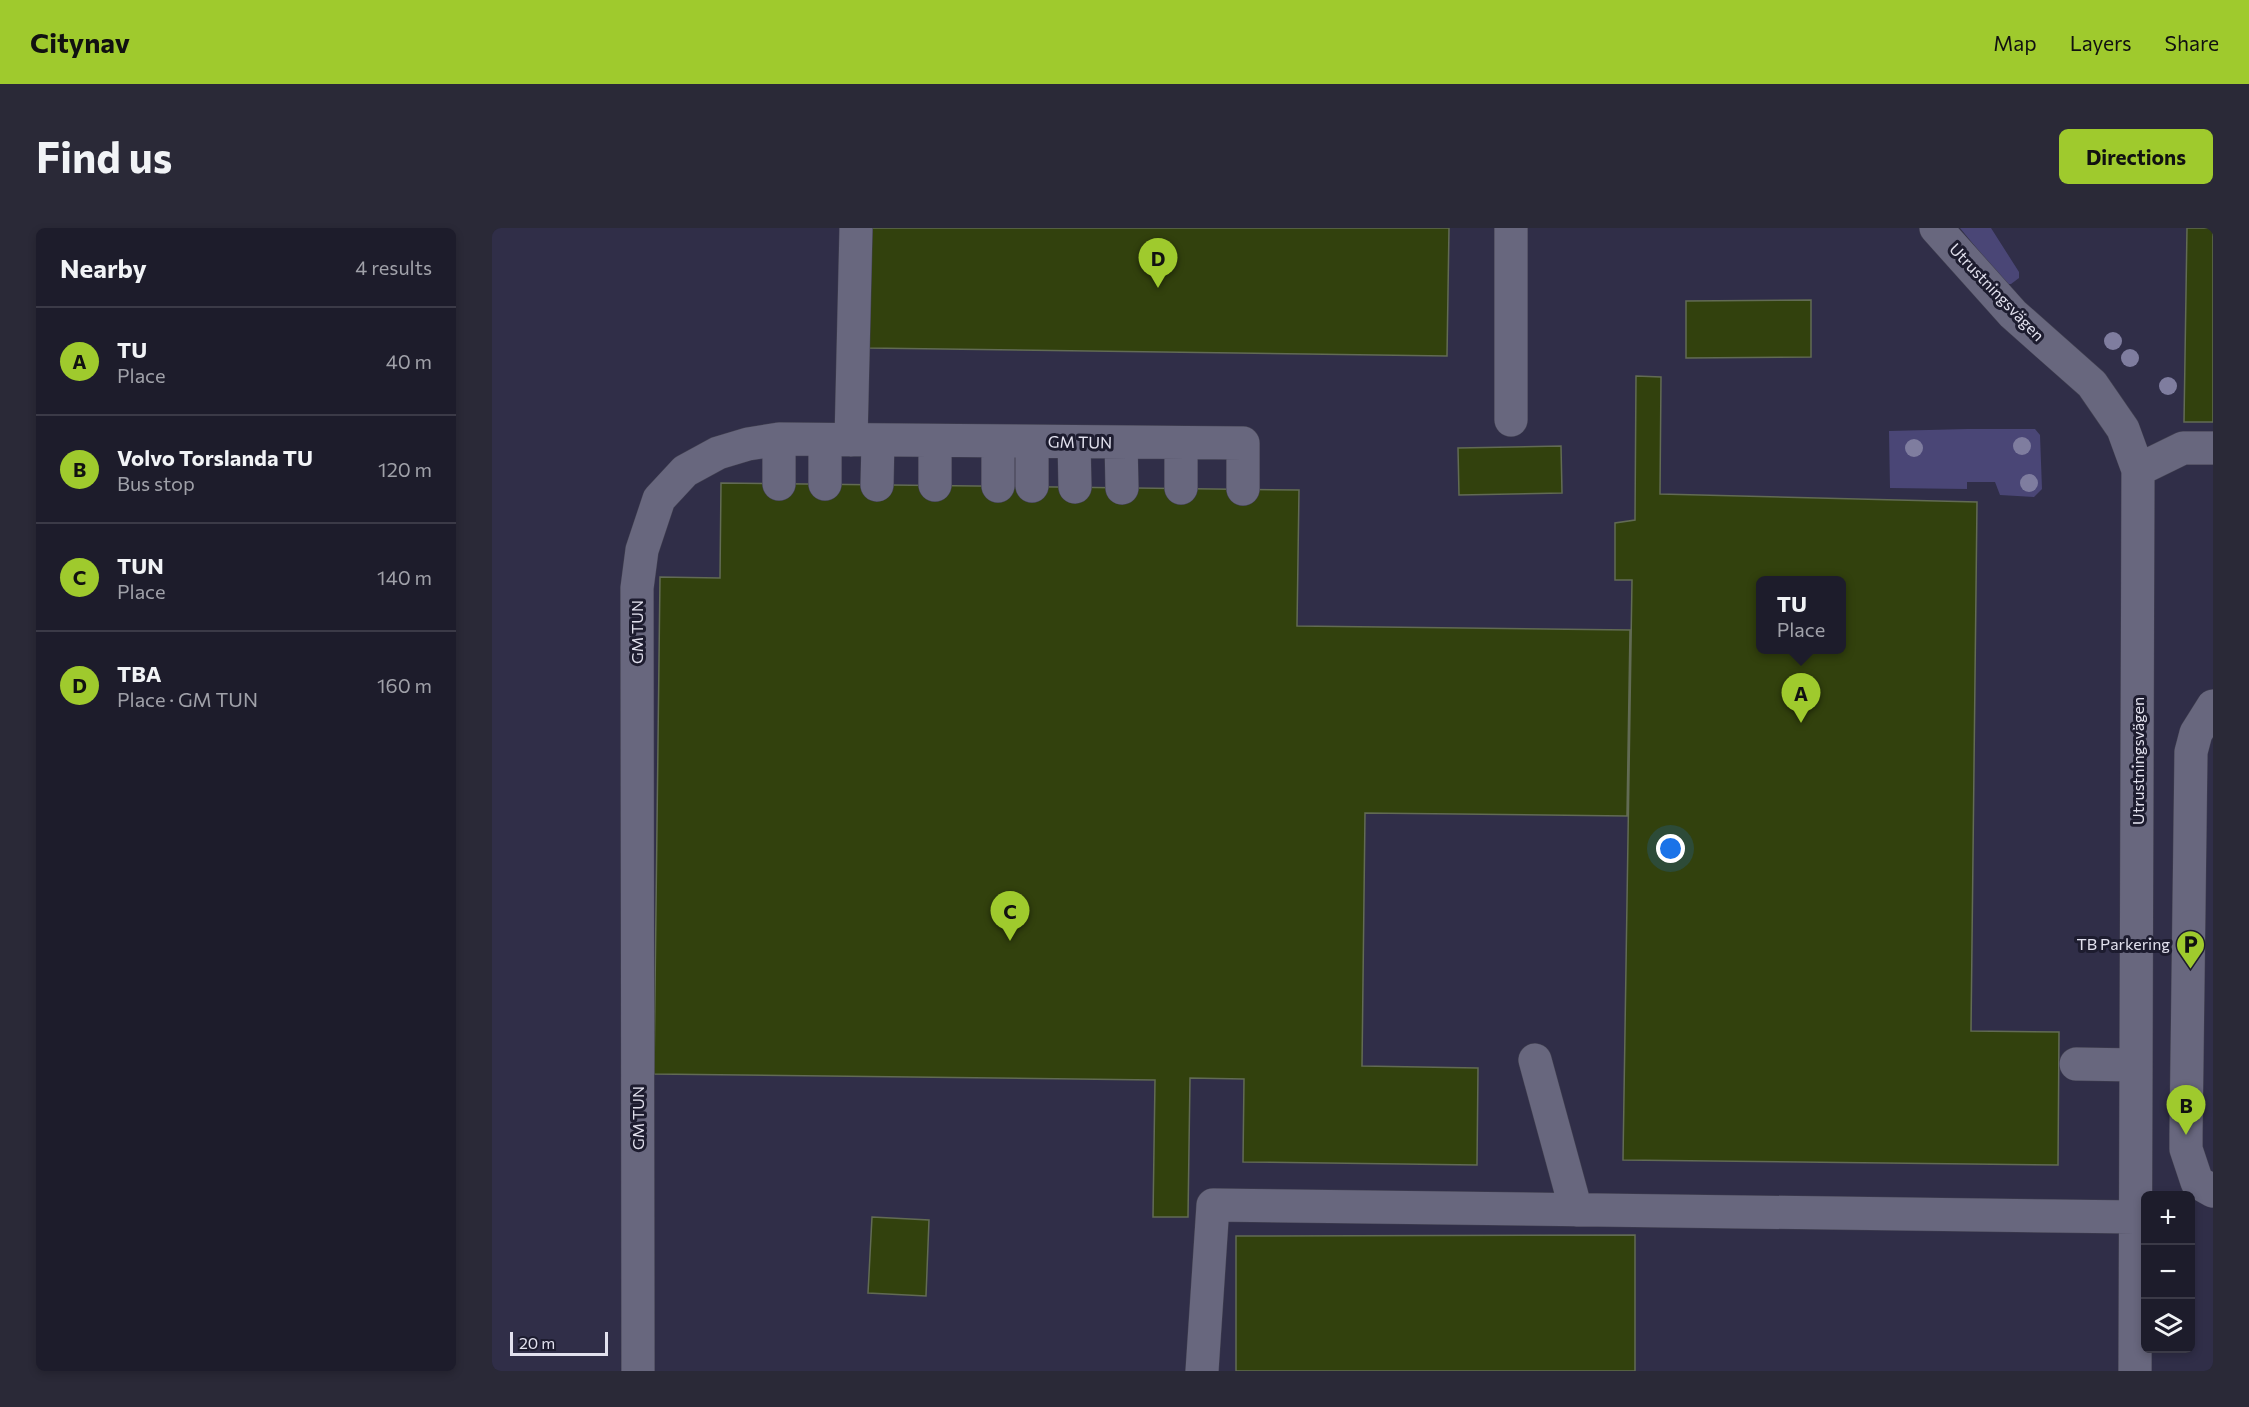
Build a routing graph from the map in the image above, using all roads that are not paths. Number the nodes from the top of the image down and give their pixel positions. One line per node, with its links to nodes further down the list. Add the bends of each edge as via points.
1 (856, 228): 6 (street)
2 (1511, 228): 4 (street)
3 (1936, 228): 14 (street, Utrustningsvägen, via 2013,314 2092,384 2123,429)
4 (1511, 420)
5 (779, 439): 6 (street, GM TUN); 15 (street); 32 (street, GM TUN, via 718,453 685,471 659,500 642,550 638,588)
6 (852, 440): 7 (street, GM TUN); 16 (street); 17 (street)
7 (936, 441): 8 (street, GM TUN); 18 (street)
8 (998, 441): 9 (street, GM TUN); 19 (street)
9 (1032, 441): 10 (street, GM TUN); 20 (street)
10 (1074, 442): 11 (street, GM TUN); 21 (street)
11 (1121, 442): 12 (street, GM TUN); 22 (street)
12 (1181, 443): 23 (street); 24 (street, GM TUN, via 1243,443)
13 (2213, 448): 14 (street, via 2183,448)
14 (2138, 470): 28 (street, Utrustningsvägen)
15 (779, 484)
16 (825, 484)
17 (878, 485)
18 (935, 485)
19 (998, 486)
20 (1032, 486)
21 (1075, 487)
22 (1122, 488)
23 (1181, 488)
24 (1243, 489)
25 (2213, 706): 29 (street, via 2196,733 2192,752 2186,1135 2186,1149 2197,1182)
26 (1535, 1060): 30 (street)
27 (2076, 1064): 28 (street)
28 (2136, 1065): 31 (street, Utrustningsvägen)
29 (2213, 1191)
30 (1576, 1210): 31 (street); 33 (street, via 1214,1205)
31 (2135, 1217): 34 (street, Utrustningsvägen)
32 (638, 1371)
33 (1203, 1371)
34 (2134, 1371)

